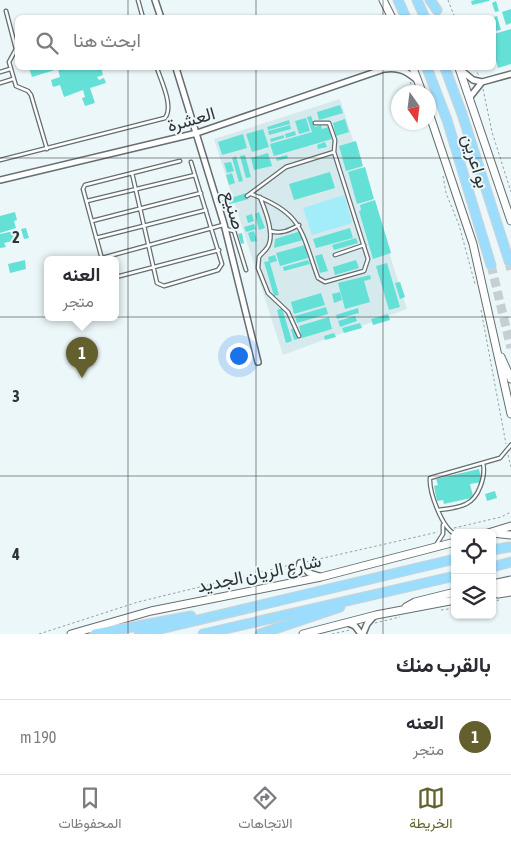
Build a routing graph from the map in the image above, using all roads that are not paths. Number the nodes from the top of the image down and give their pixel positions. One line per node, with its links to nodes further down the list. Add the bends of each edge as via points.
1 (138, 0): 9 (lane)
2 (155, 0): 10 (street)
3 (383, 0): 11 (main road)
4 (398, 0): 12 (highway)
5 (417, 0): 13 (highway)
6 (431, 0): 8 (highway)
7 (6, 11): 14 (lane)
8 (438, 14)
9 (142, 15)
10 (160, 15)
11 (390, 15)
12 (405, 15)
13 (424, 15)
14 (15, 44)
15 (15, 50): 16 (lane)
16 (10, 69): 26 (lane); 28 (lane)
17 (158, 70): 38 (lane, via 168,110 165,118)
18 (177, 70): 37 (street, صنيع)
19 (380, 70): 37 (street, العشرة)
20 (402, 70): 29 (street, العشرة)
21 (414, 70): 29 (main road)
22 (428, 70): 71 (highway, بو اعرين, via 447,120)
23 (446, 70): 70 (highway, بو اعرين)
24 (461, 70): 34 (main road)
25 (462, 70): 30 (street)
26 (0, 72)
27 (510, 74): 30 (street); 31 (street)
28 (13, 79): 32 (lane); 38 (lane, via 16,86 31,96)
29 (418, 81): 33 (main road)
30 (482, 82): 34 (street)
31 (511, 82)
32 (0, 83)
33 (419, 85)
34 (470, 97): 57 (main road)
35 (316, 123): 39 (lane, via 329,123 335,140)
36 (435, 130): 76 (main road, via 473,244)
37 (197, 133): 45 (street, العشرة); 53 (street, صنيع)
38 (47, 149): 40 (lane)
39 (334, 152): 48 (lane, via 286,167); 65 (lane)
40 (0, 160)
41 (180, 161): 43 (lane)
42 (191, 162): 44 (lane)
43 (132, 173): 46 (lane); 51 (lane, via 86,184)
44 (195, 175): 46 (lane); 47 (lane)
45 (0, 180)
46 (136, 189): 51 (lane); 54 (lane)
47 (201, 193): 54 (lane); 55 (lane)
48 (251, 194): 49 (lane); 50 (lane)
49 (247, 196)
50 (260, 197): 58 (lane, via 281,207); 62 (lane)
51 (87, 201): 56 (lane)
52 (226, 202): 53 (lane)
53 (218, 205): 60 (street, صنيع)
54 (140, 208): 56 (lane); 59 (lane)
55 (206, 210): 59 (lane); 61 (lane)
56 (92, 221): 63 (lane)
57 (511, 221)
58 (299, 225): 62 (lane, via 278,233); 65 (lane, via 318,278 325,282 364,271 368,259)
59 (144, 226): 63 (lane); 64 (lane)
60 (225, 227): 61 (lane); 73 (lane, via 234,231); 77 (street, صنيع)
61 (212, 228): 64 (lane); 66 (lane)
62 (269, 231): 75 (lane, via 268,248 259,257 258,268 268,293 288,312)
63 (96, 238): 68 (lane)
64 (149, 245): 69 (lane); 72 (lane)
65 (364, 245): 67 (lane)
66 (219, 250): 72 (lane); 72 (lane, via 220,269 164,286 158,283)
67 (336, 255)
68 (101, 256)
69 (109, 256)
70 (508, 261)
71 (491, 265)
72 (154, 267): 74 (lane)
73 (246, 270)
74 (119, 276)
75 (299, 336)
76 (498, 352): 78 (main road); 79 (main road)
77 (258, 362)
78 (511, 379)
79 (511, 414)
80 (511, 445): 81 (lane, via 500,458)
81 (483, 463): 82 (lane, via 484,479 472,501); 82 (lane, via 430,478)
82 (438, 510): 83 (lane)
83 (443, 524): 86 (lane); 90 (lane, via 437,545)
84 (511, 526): 85 (main road)
85 (496, 531): 87 (main road)
86 (451, 532)
87 (511, 535)
88 (451, 543): 90 (main road, شارع الريان الجديد)
89 (509, 546): 91 (highway)
90 (432, 549): 95 (main road, شارع الريان الجديد)
91 (496, 549)
92 (451, 560): 107 (highway, شارع الريان الجديد)
93 (511, 562): 94 (highway)
94 (496, 566)
95 (321, 577): 99 (main road, شارع الريان الجديد); 99 (street, via 309,573 300,563 297,575)
96 (451, 577): 105 (highway)
97 (511, 578): 98 (main road)
98 (496, 583)
99 (289, 584): 112 (main road, شارع الريان الجديد, via 152,611)
100 (511, 586): 101 (main road)
101 (496, 592)
102 (511, 592): 104 (main road)
103 (451, 593): 108 (main road, via 415,602)
104 (496, 593)
105 (378, 594): 115 (highway); 116 (highway)
106 (451, 601): 108 (main road)
107 (229, 613): 113 (highway); 114 (highway, شارع الريان الجديد)
108 (402, 613): 109 (main road)
109 (376, 615): 110 (main road); 111 (street)
110 (345, 622): 111 (street); 117 (main road)
111 (362, 632)
112 (71, 634)
113 (95, 634)
114 (139, 634)
115 (203, 634)
116 (260, 634)
117 (302, 634)

